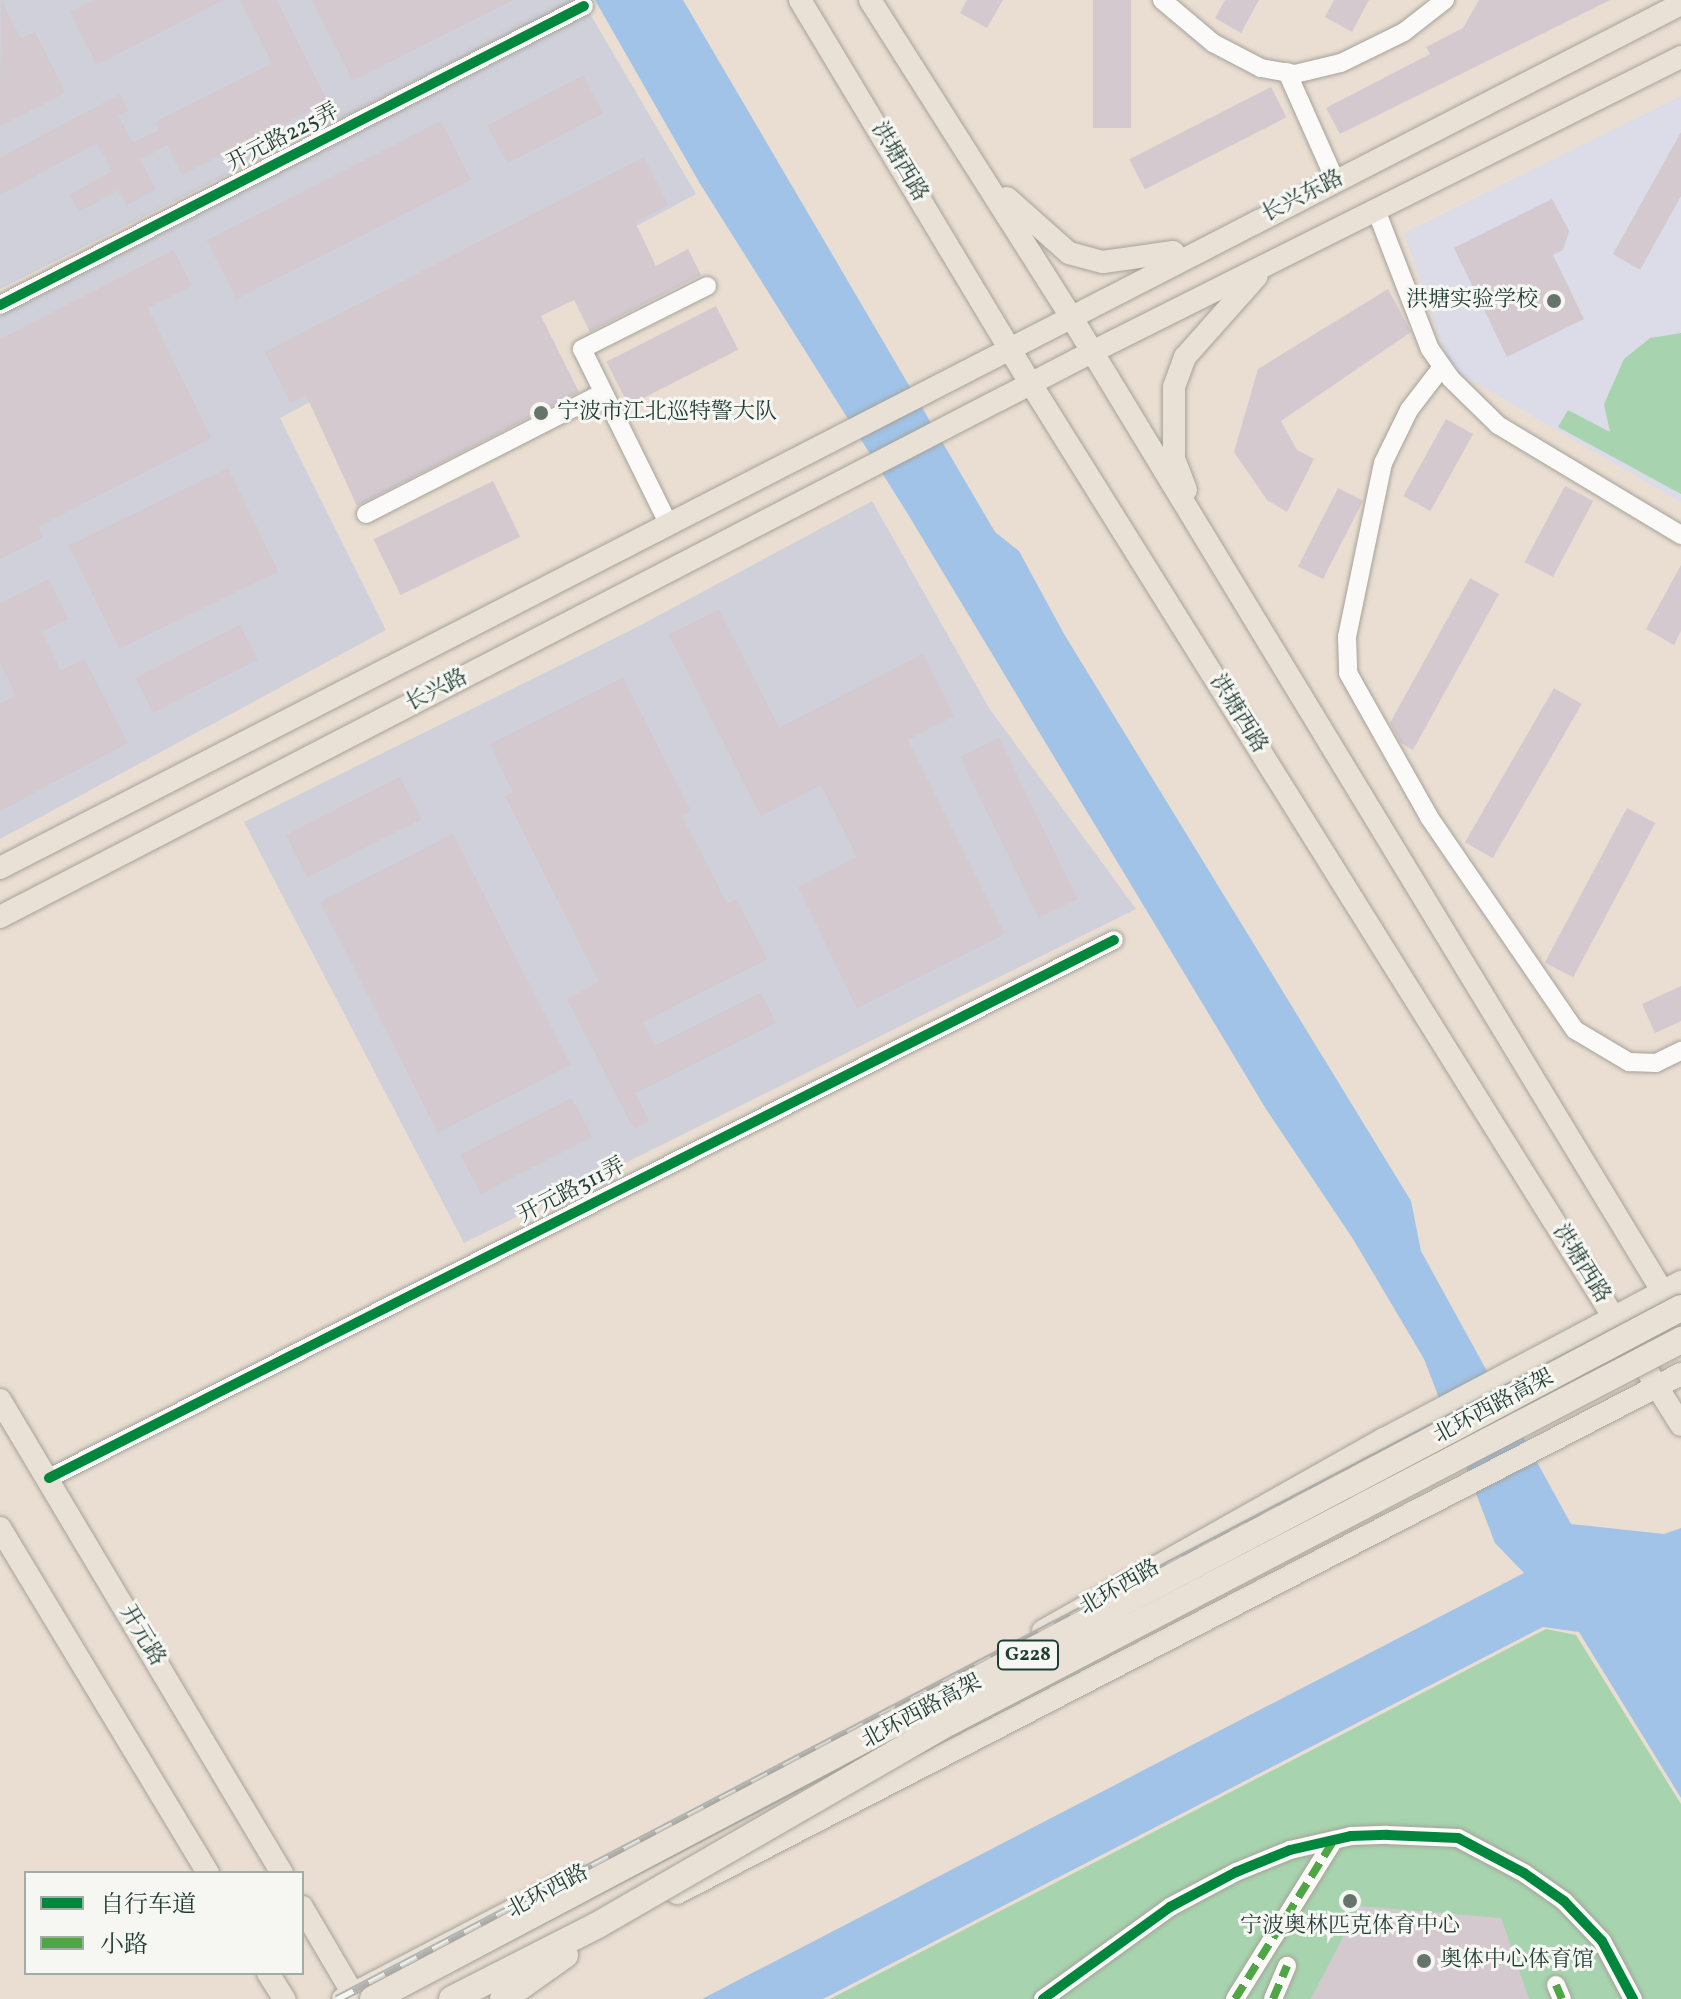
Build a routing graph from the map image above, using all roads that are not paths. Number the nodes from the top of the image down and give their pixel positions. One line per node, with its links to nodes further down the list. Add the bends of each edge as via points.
1 (800, 0): 17 (main road, 洪塘西路)
2 (870, 0): 9 (main road)
3 (1162, 0): 8 (street, via 1213,43 1261,68)
4 (1445, 0): 8 (street, via 1404,32 1341,63)
5 (1681, 4): 10 (main road, 长兴东路)
6 (584, 6): 15 (street, 开元路225弄)
7 (1681, 57): 11 (main road, 长兴东路)
8 (1287, 72): 10 (street)
9 (973, 163): 12 (main road, via 1032,224 1069,253 1103,262 1139,261); 16 (main road)
10 (1335, 180): 12 (main road, 长兴东路)
11 (1376, 210): 13 (main road, 长兴东路); 19 (street)
12 (1216, 241): 16 (main road, 长兴东路)
13 (1268, 264): 18 (main road, 长兴东路); 27 (main road, via 1185,357 1174,387 1174,459)
14 (707, 286): 21 (street, via 582,349)
15 (0, 305)
16 (1070, 315): 17 (main road, 长兴东路); 18 (main road)
17 (1009, 347): 20 (main road, 洪塘西路); 22 (main road, 长兴东路)
18 (1090, 353): 20 (main road, 长兴东路); 27 (main road)
19 (1442, 367): 26 (street, via 1498,425); 31 (street, via 1409,410 1383,463 1347,637 1348,673 1429,817 1575,1030 1629,1062 1656,1063)
20 (1031, 384): 23 (main road, 长兴东路); 33 (main road, 洪塘西路)
21 (601, 394): 24 (street); 25 (street)
22 (854, 427): 25 (main road, 长兴路)
23 (946, 427): 29 (main road, 长兴路)
24 (366, 514)
25 (668, 523): 28 (main road, 长兴路)
26 (1681, 535)
27 (1206, 543): 32 (main road)
28 (0, 868)
29 (0, 917)
30 (1114, 940): 40 (street, 开元路311弄)
31 (1681, 1051)
32 (1675, 1294): 33 (main road, 北环西路); 34 (main road); 49 (highway, 北环西路高架 / G228, bridge)
33 (1615, 1317): 37 (main road, 洪塘西路); 49 (main road, 北环西路, via 1384,1439 1029,1639)
34 (1681, 1322)
35 (1681, 1340): 46 (highway, 北环西路高架 / G228, bridge, via 950,1722)
36 (1681, 1374): 37 (main road)
37 (1655, 1385): 39 (main road, 洪塘西路); 52 (main road)
38 (0, 1400): 40 (main road, 开元路)
39 (1681, 1425)
40 (49, 1478): 44 (main road, 开元路)
41 (0, 1528): 43 (main road)
42 (1334, 1840): 54 (street, via 1290,1850 1170,1907); 55 (street); 57 (street, via 1387,1835 1458,1838 1494,1854 1564,1901 1602,1941)
43 (207, 1871)
44 (281, 1871)
45 (304, 1910): 49 (main road)
46 (596, 1926): 51 (highway, 北环西路高架 / G228, bridge); 53 (highway, bridge, via 552,1966)
47 (1287, 1966): 56 (street)
48 (269, 1975): 50 (main road)
49 (356, 1998)
50 (284, 1999)
51 (452, 1999)
52 (472, 1999)
53 (503, 1999)
54 (1043, 1999)
55 (1235, 1999)
56 (1273, 1999)
57 (1633, 1999)

